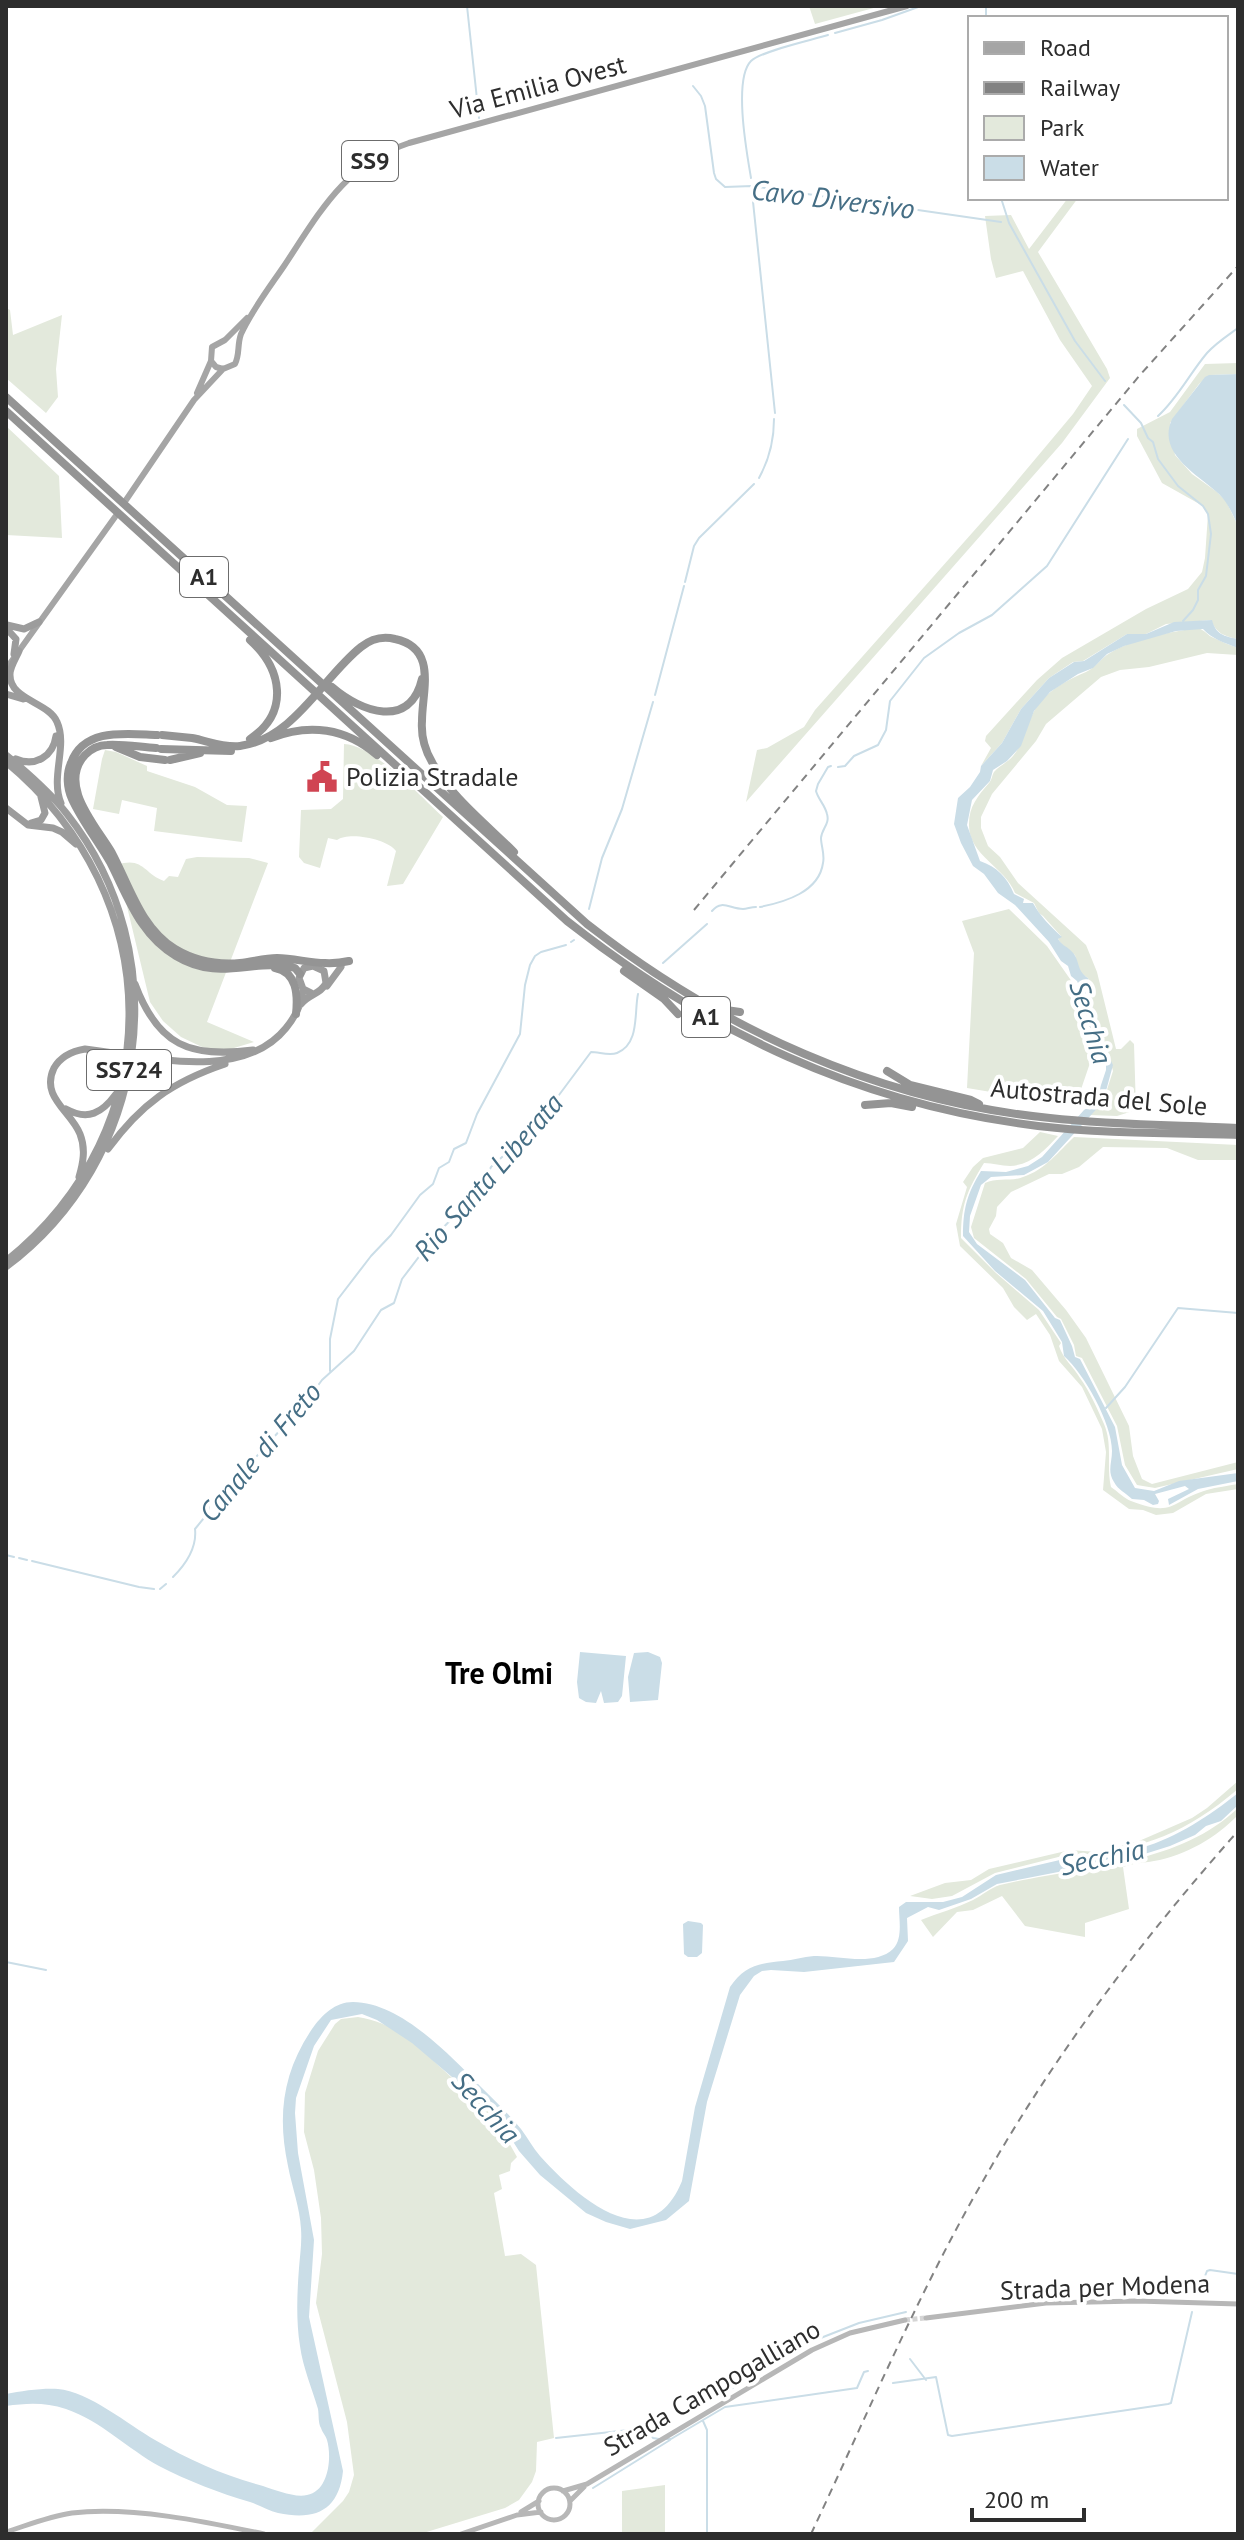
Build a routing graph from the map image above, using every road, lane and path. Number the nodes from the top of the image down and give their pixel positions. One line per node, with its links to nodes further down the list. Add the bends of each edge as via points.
1 (907, 6): 2 (main road, Via Emilia Ovest / SS9, via 387,151 341,184)
2 (251, 314): 3 (main road, SS9); 4 (main road, SS9)
3 (225, 340): 4 (main road); 5 (main road, SS9, via 212,347)
4 (237, 348): 6 (main road, SS9, via 235,364)
5 (211, 361): 6 (main road); 8 (main road, SS9)
6 (223, 369): 8 (main road, SS9)
7 (6, 397): 9 (highway, Autostrada del Sole / A1)
8 (194, 400): 11 (main road, SS9)
9 (12, 411): 10 (highway, Autostrada del Sole / A1)
10 (40, 435): 13 (highway, Autostrada del Sole / A1); 16 (highway, Autostrada del Sole / A1, via 113,493)
11 (126, 500)
12 (115, 517): 14 (main road)
13 (212, 598): 25 (highway, via 264,654 277,684 277,702 266,724 251,739); 30 (highway, Autostrada del Sole / A1)
14 (39, 622): 15 (highway, via 24,629); 17 (main road)
15 (6, 626): 18 (highway, via 16,642)
16 (270, 637): 20 (highway, via 344,697 373,711 391,712 409,704 419,691 423,671 407,647 381,641 365,647); 35 (highway, Autostrada del Sole / A1)
17 (19, 651): 18 (main road); 32 (highway, via 10,674 12,684 58,722 56,784)
18 (12, 661): 19 (main road)
19 (6, 669)
20 (332, 680): 22 (highway); 35 (highway, via 363,645 376,639 397,639 416,650 425,669 422,726 431,761)
21 (6, 694): 27 (highway, via 48,715 56,735 52,749 38,761)
22 (312, 702): 23 (highway, via 290,725); 25 (highway, via 276,730 248,744)
23 (264, 740): 26 (highway, via 239,749); 30 (highway, via 301,729 342,734)
24 (112, 745): 26 (highway); 26 (highway, via 140,757 168,760); 37 (highway, via 94,749 81,760 75,787 152,928 172,947 207,962)
25 (230, 746): 39 (highway, via 159,735 96,738 74,756 69,788 136,916 155,940 199,966)
26 (205, 751)
27 (6, 754): 32 (highway, SS724)
28 (6, 762): 29 (highway, SS724)
29 (39, 793): 33 (highway, via 44,817 35,823); 34 (highway, SS724)
30 (428, 794): 36 (highway, Autostrada del Sole / A1)
31 (6, 808): 33 (highway)
32 (66, 812): 41 (highway, SS724, via 110,889)
33 (21, 820): 34 (highway, via 62,832)
34 (84, 852): 51 (highway, SS724, via 108,899 126,964 129,1028)
35 (547, 888): 43 (highway, Autostrada del Sole / A1, via 605,939)
36 (604, 950): 47 (highway); 55 (highway, Autostrada del Sole / A1, via 703,1015 788,1058 892,1096)
37 (292, 961): 38 (highway); 40 (highway)
38 (345, 964): 46 (highway)
39 (266, 966): 40 (highway); 46 (highway, via 282,969 292,979 298,995)
40 (303, 971): 42 (highway); 44 (highway, via 319,967 326,977 323,988)
41 (132, 975): 48 (highway, via 144,1007 169,1037 204,1053); 59 (highway, SS724, via 130,1069)
42 (303, 989): 44 (highway); 46 (highway)
43 (679, 990): 45 (highway); 54 (highway, Autostrada del Sole / A1, via 837,1067 920,1094)
44 (311, 993): 46 (highway)
45 (740, 1012)
46 (296, 1013): 48 (highway, via 282,1033)
47 (678, 1014)
48 (259, 1049): 49 (highway)
49 (234, 1059): 52 (highway, via 172,1059 85,1049 68,1054 54,1068 51,1090); 59 (highway, via 158,1095)
50 (887, 1071): 54 (highway, via 910,1085)
51 (120, 1089): 52 (highway, via 95,1114 69,1112); 60 (highway, SS724, via 101,1142)
52 (57, 1102): 60 (highway, via 82,1140)
53 (865, 1105): 55 (highway, via 891,1103)
54 (990, 1109): 57 (highway, Autostrada del Sole / A1)
55 (980, 1117): 57 (highway, Autostrada del Sole / A1, via 1043,1127)
56 (1238, 1126): 57 (highway, Autostrada del Sole / A1)
57 (1119, 1127): 58 (highway, Autostrada del Sole / A1)
58 (1238, 1138)
59 (99, 1160): 62 (highway, SS724, via 60,1217)
60 (77, 1183): 61 (highway, SS724)
61 (6, 1261)
62 (6, 1267)
63 (1238, 2304): 64 (main road, Strada per Modena, via 1046,2303)
64 (926, 2318)
65 (905, 2320): 66 (main road, Strada Campogalliano, via 850,2333 812,2350)
66 (587, 2484): 67 (main road); 69 (main road)
67 (563, 2491): 68 (main road, via 548,2489); 69 (main road)
68 (539, 2501): 70 (main road); 71 (main road)
69 (570, 2501): 70 (main road, via 559,2519)
70 (541, 2512): 71 (main road)
71 (517, 2515): 74 (main road)
72 (6, 2532): 73 (main road, via 84,2512 206,2522)
73 (264, 2534)
74 (461, 2534)

